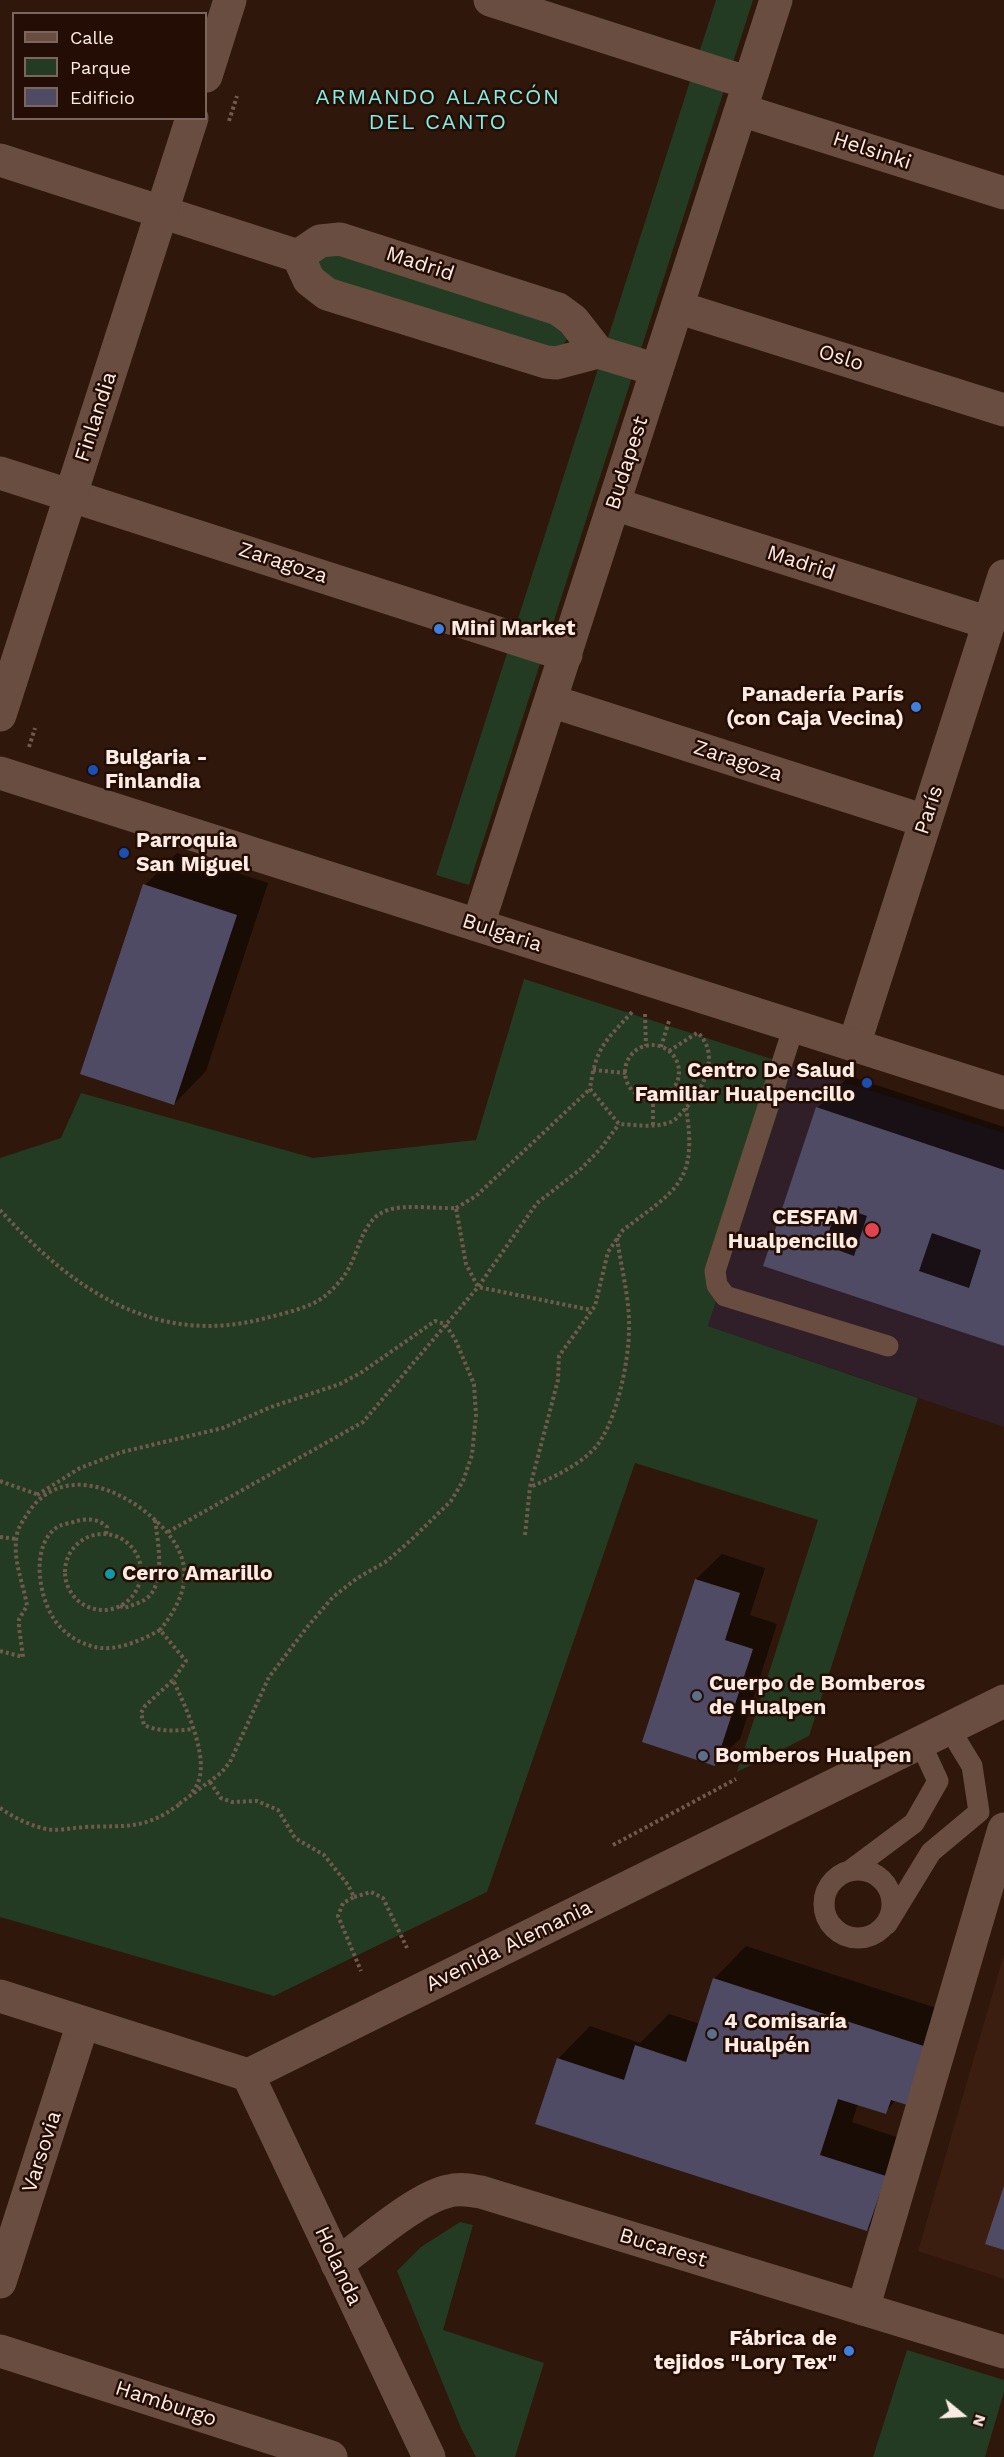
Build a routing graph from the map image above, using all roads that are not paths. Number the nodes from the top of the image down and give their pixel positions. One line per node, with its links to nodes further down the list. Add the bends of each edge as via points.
1 (230, 0): 4 (street)
2 (490, 0): 5 (street, Helsinki)
3 (776, 0): 5 (street, Budapest)
4 (207, 73)
5 (745, 97): 8 (street, Helsinki); 11 (street, Budapest)
6 (191, 120): 9 (street, Finlandia)
7 (0, 160): 9 (street)
8 (1004, 193)
9 (161, 213): 10 (street); 16 (street, Finlandia)
10 (298, 256): 12 (street, via 309,280 327,294 546,362); 12 (street, Madrid, via 320,241 340,238 558,309 573,320)
11 (677, 307): 13 (street, Budapest); 14 (street, Oslo)
12 (598, 352): 13 (street)
13 (657, 369): 17 (street, Budapest)
14 (1004, 410)
15 (0, 473): 16 (street, Zaragoza)
16 (71, 495): 20 (street, Zaragoza); 22 (street, Finlandia)
17 (614, 504): 19 (street, Madrid); 20 (street, Budapest)
18 (1004, 576): 19 (street, París)
19 (989, 623): 24 (street, París)
20 (566, 655): 21 (street, Budapest)
21 (551, 700): 24 (street, Zaragoza); 25 (street, Budapest)
22 (0, 715)
23 (0, 773): 25 (street, Bulgaria)
24 (925, 821): 27 (street, París)
25 (478, 925): 26 (street, Bulgaria)
26 (794, 1026): 27 (street, Bulgaria); 29 (lane, via 715,1271 717,1285 725,1296)
27 (854, 1045): 28 (street, Bulgaria)
28 (1004, 1093)
29 (888, 1346)
30 (1004, 1701): 31 (street, Avenida Alemania)
31 (935, 1735): 33 (lane, via 938,1781 914,1823); 34 (lane, via 972,1766 979,1812 931,1852); 37 (street, Avenida Alemania)
32 (1004, 1829): 41 (street)
33 (851, 1870): 34 (lane, via 868,1871 886,1884 893,1907); 34 (lane, via 840,1875 826,1891 825,1914 830,1925 845,1936 863,1939 879,1933)
34 (887, 1924)
35 (0, 1996): 36 (street)
36 (83, 2023): 37 (street); 38 (street, Varsovia)
37 (248, 2075): 39 (street, Holanda)
38 (11, 2210): 40 (street, Varsovia)
39 (337, 2264): 41 (street, Bucarest, via 423,2201 450,2190 466,2189); 45 (street, Holanda)
40 (0, 2282)
41 (863, 2309): 43 (street, Bucarest)
42 (0, 2351): 44 (street, Hamburgo)
43 (1004, 2352)
44 (331, 2457)
45 (429, 2457)

